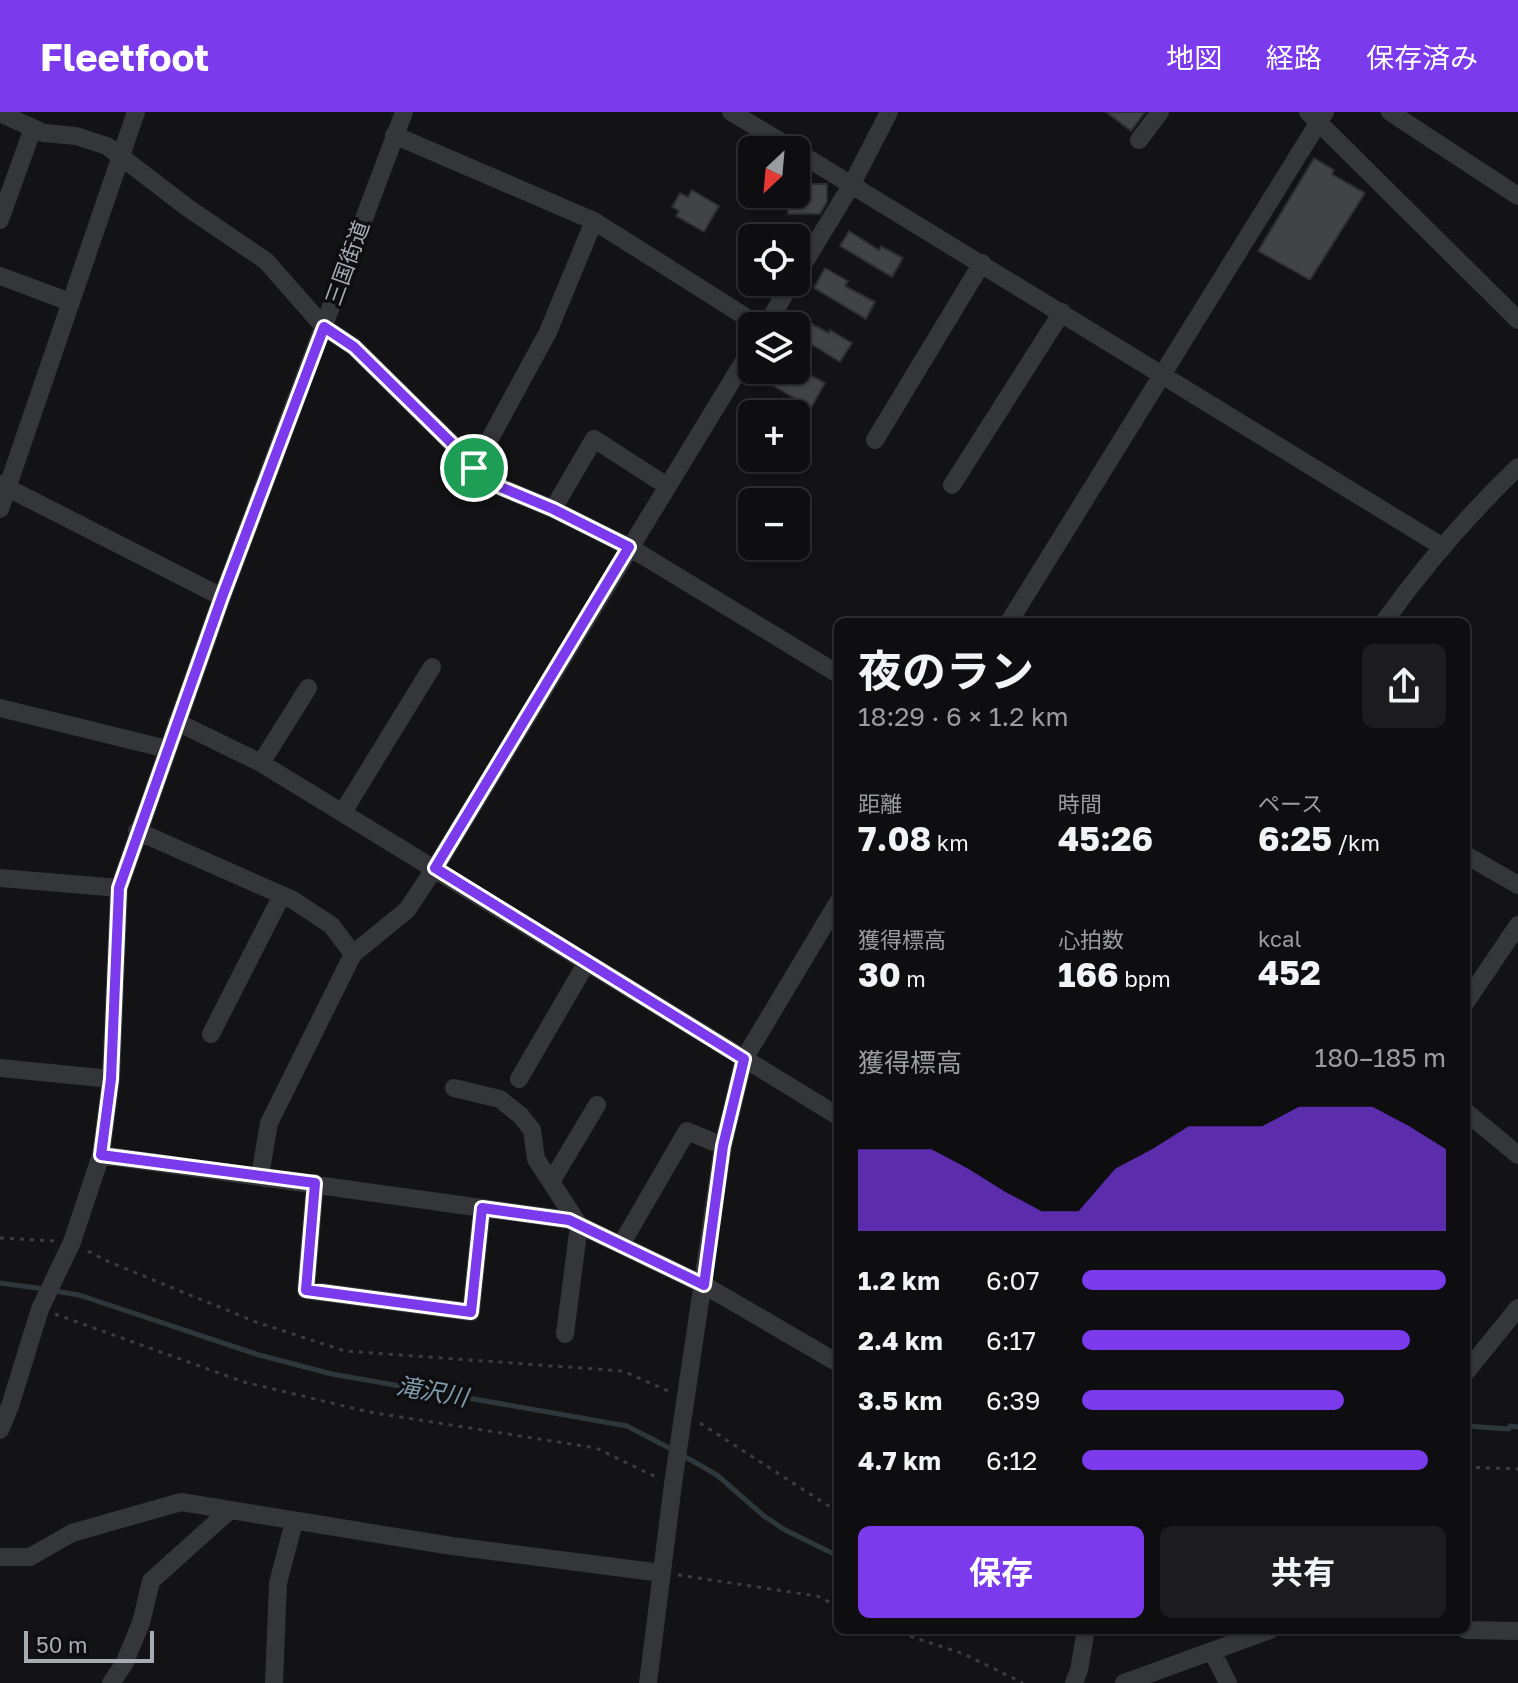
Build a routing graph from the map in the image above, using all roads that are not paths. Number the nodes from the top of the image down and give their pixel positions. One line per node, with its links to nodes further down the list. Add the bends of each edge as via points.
1 (136, 112): 13 (street)
2 (404, 112): 10 (street, 三国街道)
3 (731, 112): 11 (street)
4 (889, 112): 15 (street)
5 (1160, 112): 12 (street)
6 (0, 113): 9 (street)
7 (1398, 114): 16 (street)
8 (1317, 116): 25 (street); 28 (street)
9 (33, 128): 13 (street, via 107,146); 17 (street)
10 (394, 135): 18 (street); 26 (street, 三国街道)
11 (772, 136)
12 (1139, 140)
13 (119, 156): 22 (street); 26 (street, via 266,261)
14 (810, 158): 15 (street)
15 (852, 184): 19 (street); 20 (street)
16 (1518, 196)
17 (0, 220)
18 (594, 221): 23 (street); 31 (street, via 548,332)
19 (810, 253)
20 (982, 263): 24 (street); 29 (street)
21 (0, 276): 22 (street)
22 (70, 302): 33 (street)
23 (740, 312)
24 (1062, 312): 28 (street); 32 (street)
25 (1518, 320)
26 (324, 327): 31 (street, via 354,347); 39 (street, 三国街道)
27 (738, 371): 34 (street)
28 (1165, 375): 38 (street); 40 (street)
29 (875, 440)
30 (1518, 467): 38 (street)
31 (474, 468): 36 (street, via 493,484)
32 (952, 485)
33 (4, 486): 35 (street); 39 (street)
34 (667, 486): 36 (street, via 594,439); 37 (street)
35 (0, 509)
36 (553, 509): 37 (street)
37 (629, 547): 43 (street); 52 (street)
38 (1443, 547): 41 (street)
39 (222, 597): 46 (street, 三国街道)
40 (1012, 618)
41 (1387, 618)
42 (432, 667): 49 (street)
43 (834, 672)
44 (308, 688): 48 (street)
45 (0, 708): 47 (street)
46 (177, 722): 47 (street, 三国街道); 48 (street)
47 (167, 749): 50 (street, 三国街道)
48 (261, 763): 49 (street)
49 (343, 812): 52 (street)
50 (137, 831): 55 (street, 三国街道); 56 (street)
51 (1470, 857): 54 (street)
52 (435, 868): 59 (street, via 407,910); 60 (street)
53 (0, 878): 55 (street)
54 (1518, 885)
55 (119, 888): 65 (street, 三国街道)
56 (282, 895): 59 (street, via 331,925); 62 (street)
57 (834, 909): 63 (street)
58 (1518, 925): 61 (street)
59 (353, 954): 74 (street, via 269,1123)
60 (587, 962): 63 (street); 66 (street)
61 (1470, 996)
62 (211, 1034)
63 (744, 1059): 69 (street); 71 (street)
64 (0, 1068): 65 (street)
65 (111, 1079): 72 (street, 三国街道)
66 (519, 1079)
67 (454, 1088): 75 (street, via 500,1099 521,1116 532,1130 536,1159)
68 (597, 1105): 75 (street)
69 (834, 1114)
70 (1470, 1115): 73 (street)
71 (723, 1146): 79 (street, via 687,1131); 80 (street)
72 (101, 1155): 74 (street); 86 (street, 三国街道, via 72,1242 40,1309)
73 (1518, 1155)
74 (260, 1176): 76 (street)
75 (551, 1182): 78 (street)
76 (315, 1183): 77 (street); 77 (street, via 306,1290 471,1312)
77 (482, 1208): 78 (street)
78 (579, 1225): 79 (street); 83 (street)
79 (622, 1243): 80 (street)
80 (704, 1285): 84 (street); 90 (street)
81 (1518, 1308): 82 (street)
82 (1510, 1330): 85 (street)
83 (565, 1334)
84 (834, 1361)
85 (1470, 1368)
86 (0, 1430)
87 (230, 1510): 88 (street); 89 (street, via 181,1502 72,1533 30,1557); 96 (street, via 151,1581 141,1623)
88 (294, 1522): 90 (street); 97 (street, via 278,1583)
89 (0, 1557)
90 (662, 1573): 98 (street)
91 (1470, 1630): 92 (street)
92 (1518, 1631)
93 (1085, 1634): 99 (street)
94 (1260, 1634): 95 (street)
95 (1213, 1653): 100 (street); 101 (street)
96 (111, 1683)
97 (274, 1683)
98 (648, 1683)
99 (1074, 1683)
100 (1124, 1683)
101 (1228, 1683)

